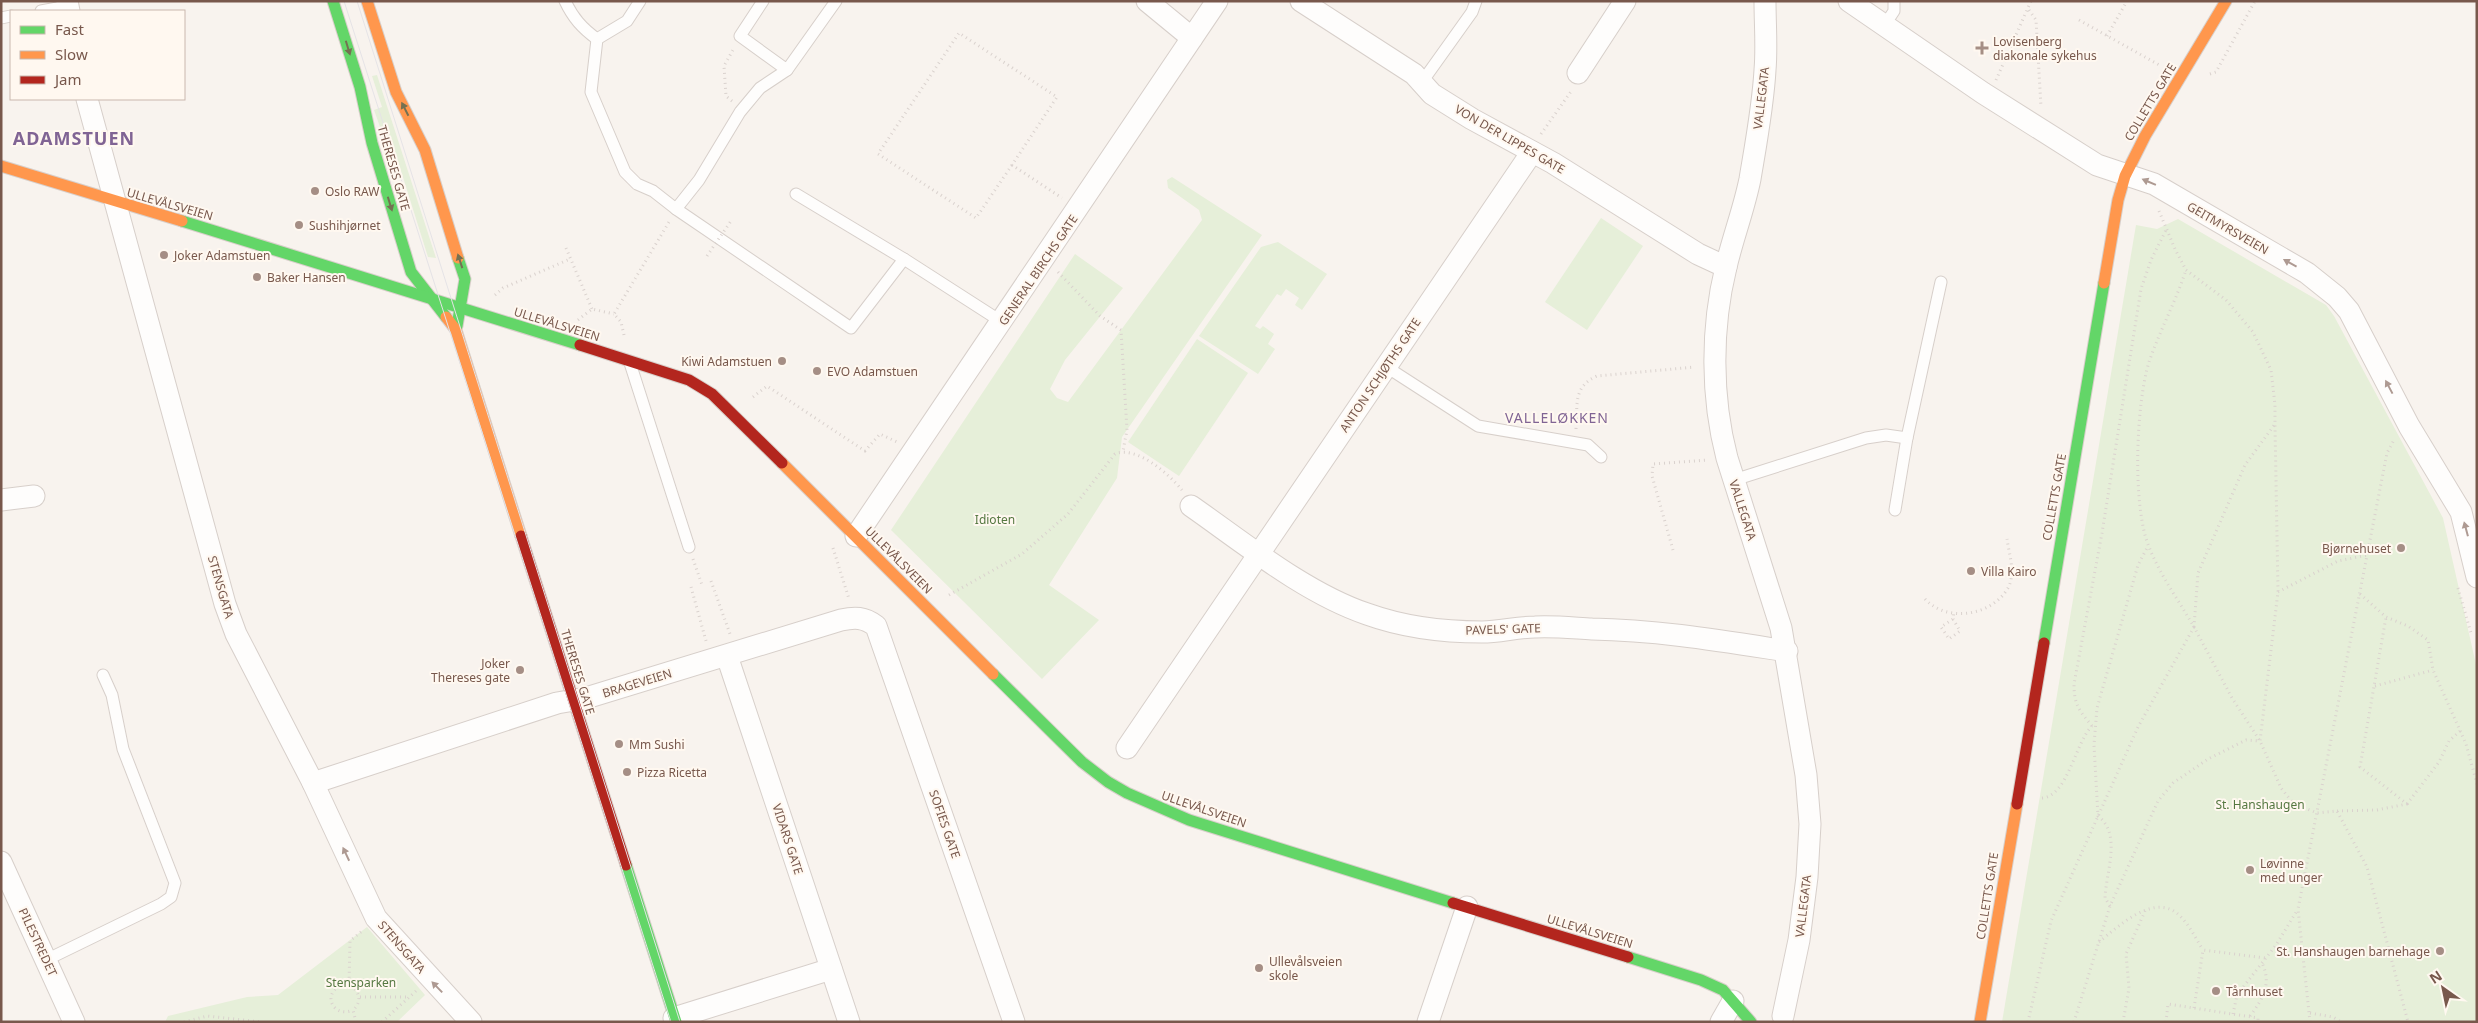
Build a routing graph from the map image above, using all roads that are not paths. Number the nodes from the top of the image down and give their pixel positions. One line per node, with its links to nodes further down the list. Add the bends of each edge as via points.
1 (333, 1): 34 (main road, THERESES GATE, one-way to 34, via 406,255 412,272)
2 (367, 1): 35 (main road, THERESES GATE, one-way to 2, via 465,279 463,272 424,150 396,92)
3 (565, 1): 20 (lane, via 583,29)
4 (640, 1): 20 (lane, via 627,21)
5 (763, 1): 21 (lane, via 740,36)
6 (836, 1): 21 (lane)
7 (1147, 1): 19 (street)
8 (1217, 1): 19 (street, GENERAL BIRCHS GATE)
9 (1301, 1): 23 (street, VON DER LIPPES GATE)
10 (1476, 1): 23 (lane, via 1472,12)
11 (1625, 1): 22 (street)
12 (1765, 1): 32 (street, VALLEGATA, via 1762,106 1739,225)
13 (1849, 1): 18 (street, GEITMYRSVEIEN)
14 (1894, 1): 18 (lane, via 1894,11)
15 (2226, 1): 27 (main road, COLLETTS GATE, via 2145,136)
16 (68, 6): 17 (lane)
17 (46, 10)
18 (1884, 26): 27 (street, GEITMYRSVEIEN, via 2097,164)
19 (1192, 38): 36 (street, GENERAL BIRCHS GATE)
20 (597, 39): 30 (lane, via 591,92 625,172 637,184)
21 (787, 70): 30 (lane, via 760,88 740,112 699,180)
22 (1578, 72)
23 (1422, 82): 25 (street, VON DER LIPPES GATE, via 1432,94)
24 (87, 100): 29 (street, STENSGATA)
25 (1532, 152): 32 (street, VON DER LIPPES GATE, via 1698,254); 39 (street, ANTON SCHJØTHS GATE)
26 (1, 166): 29 (main road, ULLEVÅLSVEIEN)
27 (2126, 176): 50 (street, GEITMYRSVEIEN, one-way to 27, via 2461,512 2409,426 2349,311 2306,272 2154,184); 72 (main road, COLLETTS GATE, via 2118,200)
28 (796, 194): 31 (lane)
29 (116, 202): 34 (main road, ULLEVÅLSVEIEN, via 323,263); 57 (street, STENSGATA, via 225,604 236,634)
30 (676, 209): 31 (lane, via 850,328)
31 (904, 260): 36 (lane)
32 (1726, 267): 42 (street, VALLEGATA, via 1716,326 1716,366 1719,428)
33 (1941, 282): 40 (lane)
34 (431, 299): 35 (main road, ULLEVÅLSVEIEN); 37 (main road, THERESES GATE)
35 (460, 309): 37 (main road, THERESES GATE); 38 (main road, ULLEVÅLSVEIEN)
36 (1002, 322): 47 (street, GENERAL BIRCHS GATE)
37 (456, 330): 55 (main road, THERESES GATE)
38 (629, 361): 47 (main road, ULLEVÅLSVEIEN, via 689,380 712,394); 48 (lane)
39 (1385, 366): 41 (lane, via 1478,426 1588,445); 49 (street, ANTON SCHJØTHS GATE)
40 (1907, 438): 42 (lane, via 1886,435 1866,438); 46 (lane)
41 (1601, 457)
42 (1734, 480): 52 (street, VALLEGATA)
43 (34, 496): 44 (street)
44 (1, 500)
45 (1191, 506): 49 (street, PAVELS' GATE)
46 (1895, 510)
47 (856, 536): 59 (main road, ULLEVÅLSVEIEN, via 1082,762 1108,782 1189,820)
48 (689, 547)
49 (1259, 554): 52 (street, PAVELS' GATE, via 1331,600 1368,615 1413,626 1483,632 1535,627 1626,630); 56 (street, ANTON SCHJØTHS GATE)
50 (2467, 579)
51 (876, 626): 53 (street, BRAGEVEIEN, via 857,617 841,620); 68 (street, SOFIES GATE)
52 (1787, 651): 63 (street, VALLEGATA, via 1810,824 1799,940)
53 (727, 656): 55 (street, BRAGEVEIEN); 61 (street, VIDARS GATE)
54 (103, 675): 60 (lane, via 112,695 123,749 175,883 171,897 161,904)
55 (573, 701): 57 (street, BRAGEVEIEN, via 557,703); 64 (main road, THERESES GATE)
56 (1127, 748)
57 (312, 783): 66 (street, STENSGATA, one-way to 57, via 376,918)
58 (1, 862): 60 (street, PILESTREDET)
59 (1467, 907): 62 (main road, ULLEVÅLSVEIEN, via 1701,980 1723,990); 69 (street)
60 (46, 960): 65 (street, PILESTREDET)
61 (831, 969): 64 (street); 67 (street, VIDARS GATE)
62 (1734, 1001): 70 (street); 71 (main road, ULLEVÅLSVEIEN)
63 (1783, 1016)
64 (675, 1020)
65 (74, 1022)
66 (471, 1022)
67 (849, 1022)
68 (1014, 1022)
69 (1428, 1022)
70 (1720, 1022)
71 (1751, 1022)
72 (1980, 1022)

